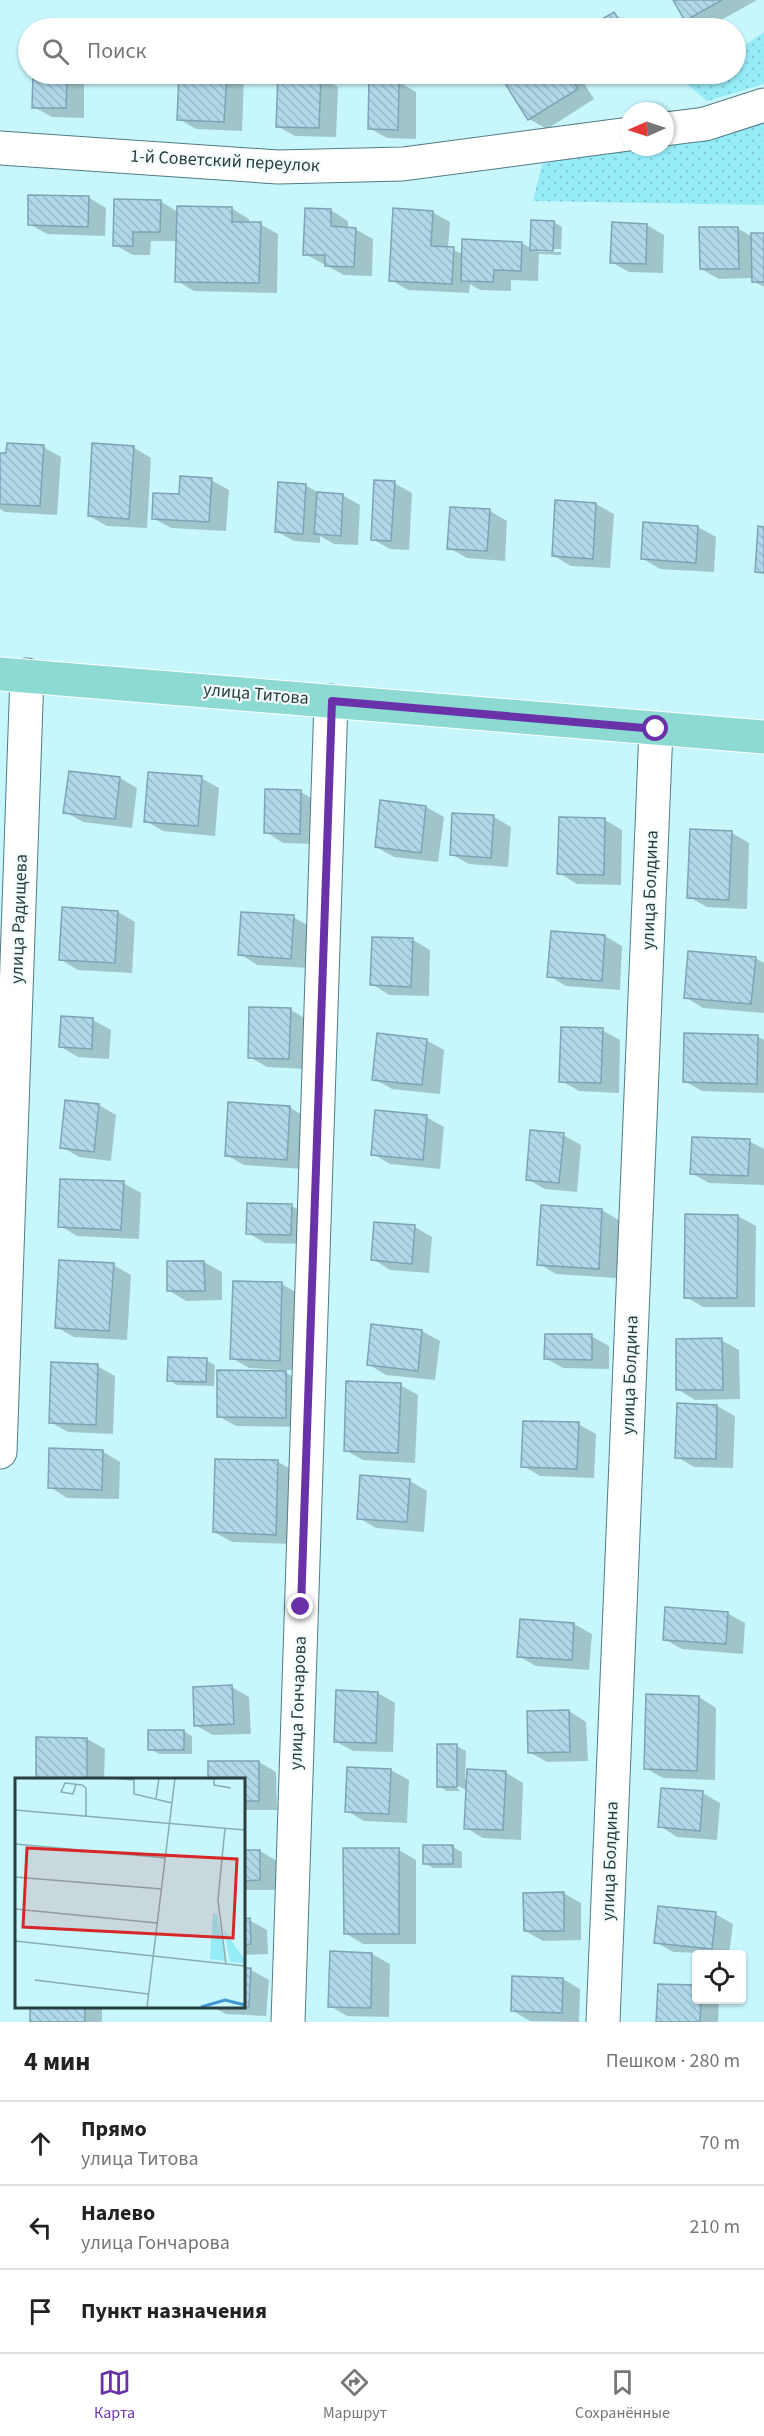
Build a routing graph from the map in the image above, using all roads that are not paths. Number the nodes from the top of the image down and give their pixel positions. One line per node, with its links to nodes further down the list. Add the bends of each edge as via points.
1 (764, 105): 2 (street, via 705,124)
2 (674, 128)
3 (620, 135): 4 (street, 1-й Советский переулок, via 403,164 278,167)
4 (0, 148)
5 (14, 674): 6 (main road, улица Титова); 9 (street, улица Радищева)
6 (332, 701): 7 (main road, улица Титова); 10 (street, улица Гончарова)
7 (656, 729): 8 (main road, улица Титова); 11 (street, улица Болдина)
8 (764, 736)
9 (0, 1452)
10 (288, 2022)
11 (603, 2022)

